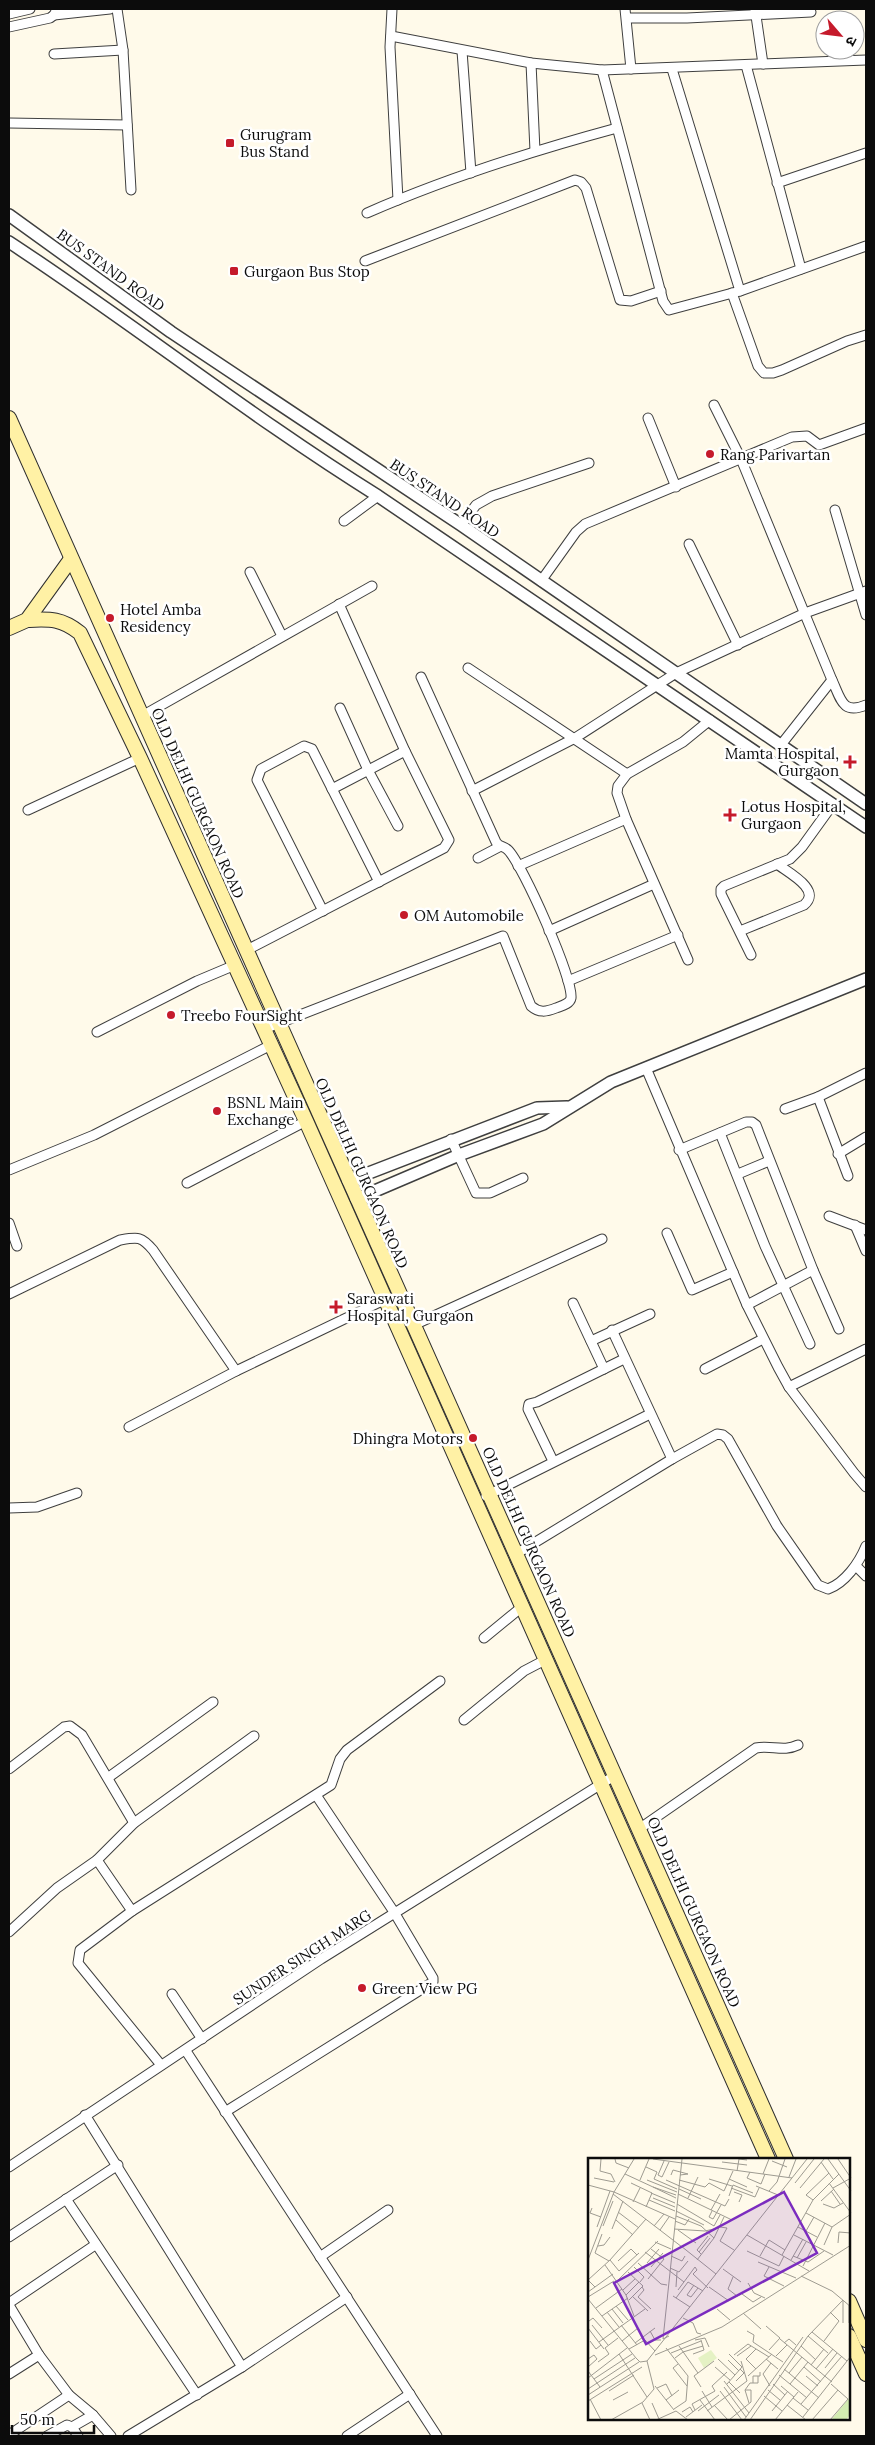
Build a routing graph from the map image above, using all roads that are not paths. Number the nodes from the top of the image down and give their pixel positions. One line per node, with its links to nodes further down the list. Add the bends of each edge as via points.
1 (30, 9): 8 (street)
2 (110, 9): 9 (street)
3 (117, 9): 12 (street)
4 (392, 9): 11 (street)
5 (755, 12): 6 (street); 7 (street); 17 (street)
6 (811, 12)
7 (626, 13): 19 (street)
8 (9, 14)
9 (52, 14): 10 (street)
10 (9, 27)
11 (391, 36): 13 (street); 30 (street)
12 (123, 50): 14 (street); 23 (street)
13 (462, 51): 16 (street); 27 (street)
14 (54, 54)
15 (866, 60): 17 (street)
16 (531, 63): 21 (street); 25 (street)
17 (763, 64): 18 (street)
18 (746, 65): 20 (street); 28 (street)
19 (630, 69): 20 (street); 21 (street)
20 (672, 69): 38 (street)
21 (602, 70): 24 (street)
22 (9, 123): 23 (street)
23 (127, 125): 29 (street)
24 (617, 128): 25 (street); 37 (street)
25 (535, 151): 27 (street)
26 (866, 153): 28 (street)
27 (471, 173): 30 (street)
28 (777, 182): 36 (street)
29 (132, 190)
30 (398, 200): 31 (street)
31 (367, 213)
32 (9, 215): 44 (street, BUS STAND ROAD, via 171,332)
33 (9, 242): 46 (street)
34 (866, 246): 36 (street)
35 (365, 261): 37 (street, via 575,180 586,188 620,300 631,301)
36 (801, 269): 38 (street)
37 (660, 291): 38 (street, via 666,308 673,310)
38 (736, 292): 39 (street, via 758,366 764,373 782,370)
39 (866, 335)
40 (714, 405): 45 (street)
41 (9, 418): 54 (main road, OLD DELHI GURGAON ROAD)
42 (648, 418): 48 (street)
43 (866, 428): 45 (street, via 819,445 802,435)
44 (338, 445): 46 (street); 52 (street, BUS STAND ROAD)
45 (742, 459): 48 (street); 60 (street)
46 (324, 462): 49 (street)
47 (589, 463): 52 (street, via 492,496 476,506)
48 (676, 487): 56 (street, via 580,527)
49 (378, 496): 51 (street); 70 (street)
50 (834, 510): 58 (street)
51 (344, 521)
52 (461, 526): 56 (street, BUS STAND ROAD)
53 (689, 544): 65 (street)
54 (71, 559): 62 (main road); 73 (main road, OLD DELHI GURGAON ROAD)
55 (250, 572): 64 (street)
56 (541, 581): 67 (street, BUS STAND ROAD)
57 (372, 586): 59 (street)
58 (863, 592): 60 (street); 61 (street)
59 (339, 604): 64 (street); 77 (street)
60 (805, 614): 65 (street); 69 (street)
61 (866, 616)
62 (27, 620): 63 (main road); 78 (main road, OLD DELHI GURGAON ROAD, via 67,623 80,633)
63 (9, 628)
64 (282, 636): 73 (street)
65 (738, 645): 67 (street)
66 (468, 668): 75 (street)
67 (676, 673): 70 (street); 76 (street, BUS STAND ROAD)
68 (421, 677): 84 (street)
69 (832, 680): 71 (street, via 848,709); 76 (street)
70 (660, 686): 74 (street); 75 (street)
71 (866, 705)
72 (340, 708): 80 (street)
73 (142, 716): 79 (main road, OLD DELHI GURGAON ROAD)
74 (710, 720): 82 (street, via 683,742); 85 (street)
75 (575, 738): 82 (street); 84 (street)
76 (780, 746): 86 (street, BUS STAND ROAD)
77 (405, 751): 80 (street); 95 (street, via 449,840 444,848)
78 (140, 758): 81 (main road, OLD DELHI GURGAON ROAD); 87 (street)
79 (163, 765): 81 (main road); 101 (main road, OLD DELHI GURGAON ROAD)
80 (368, 770): 83 (street); 89 (street)
81 (147, 772): 104 (main road, OLD DELHI GURGAON ROAD)
82 (627, 774): 88 (street, via 618,786 617,794)
83 (332, 789): 95 (street); 97 (street, via 308,746 261,769 258,775 260,788)
84 (472, 791): 91 (street)
85 (833, 804): 90 (street); 93 (street, via 802,847)
86 (866, 804)
87 (28, 810)
88 (626, 819): 94 (street); 96 (street)
89 (398, 826)
90 (866, 827)
91 (499, 846): 92 (street); 94 (street, via 508,850)
92 (478, 858)
93 (777, 864): 99 (street, via 721,889); 99 (street, via 807,888 810,900)
94 (518, 866): 98 (street)
95 (379, 882): 97 (street)
96 (654, 884): 98 (street); 100 (street)
97 (323, 911): 101 (street)
98 (549, 931): 106 (street)
99 (740, 931): 102 (street)
100 (678, 935): 103 (street); 106 (street)
101 (245, 951): 107 (main road, OLD DELHI GURGAON ROAD)
102 (751, 955)
103 (688, 960)
104 (235, 965): 108 (main road, OLD DELHI GURGAON ROAD); 109 (street)
105 (866, 979): 111 (street)
106 (568, 980): 107 (street, via 569,1002 551,1010 536,1010 531,1006 503,936)
107 (277, 1023): 108 (street); 128 (main road, OLD DELHI GURGAON ROAD)
108 (264, 1030): 110 (main road, OLD DELHI GURGAON ROAD)
109 (97, 1032)
110 (271, 1045): 116 (main road, OLD DELHI GURGAON ROAD); 124 (street, via 94,1135)
111 (646, 1068): 114 (street); 120 (street)
112 (866, 1073): 113 (street)
113 (818, 1097): 115 (street); 121 (street)
114 (567, 1107): 119 (street, via 537,1108); 122 (street, via 543,1124)
115 (785, 1109)
116 (306, 1121): 129 (street); 143 (main road, OLD DELHI GURGAON ROAD)
117 (720, 1133): 120 (street); 123 (street, via 752,1122); 125 (street)
118 (866, 1137): 121 (street)
119 (451, 1139): 122 (street); 128 (street)
120 (679, 1150): 140 (street)
121 (838, 1154): 126 (street)
122 (459, 1155): 127 (street, via 476,1193 490,1192); 130 (street)
123 (769, 1161): 125 (street); 139 (street)
124 (9, 1170)
125 (738, 1174): 141 (street)
126 (848, 1176)
127 (523, 1178)
128 (348, 1181): 130 (main road, OLD DELHI GURGAON ROAD)
129 (187, 1183)
130 (356, 1199): 147 (main road, OLD DELHI GURGAON ROAD)
131 (829, 1216): 133 (street)
132 (9, 1223): 137 (street)
133 (854, 1225): 134 (street); 138 (street)
134 (866, 1230)
135 (667, 1233): 140 (street, via 692,1290)
136 (602, 1238): 147 (street)
137 (17, 1246)
138 (866, 1251)
139 (813, 1270): 141 (street); 148 (street)
140 (733, 1272): 145 (street)
141 (782, 1285): 145 (street); 152 (street)
142 (9, 1294): 157 (street, via 120,1240 137,1237 146,1241 153,1250)
143 (386, 1299): 157 (street); 166 (main road, OLD DELHI GURGAON ROAD)
144 (573, 1303): 151 (street)
145 (747, 1305): 150 (street)
146 (650, 1314): 149 (street)
147 (414, 1326): 165 (main road, OLD DELHI GURGAON ROAD)
148 (839, 1329)
149 (612, 1330): 151 (street); 154 (street)
150 (763, 1339): 156 (street); 158 (street)
151 (591, 1341): 155 (street)
152 (810, 1344)
153 (866, 1349): 158 (street)
154 (624, 1359): 155 (street); 159 (street)
155 (604, 1369): 162 (street, via 529,1404 528,1409)
156 (705, 1369)
157 (236, 1371): 160 (street)
158 (789, 1387): 163 (street)
159 (650, 1414): 161 (street); 162 (street)
160 (129, 1427)
161 (672, 1459): 169 (street); 170 (street, via 702,1441 717,1434 723,1435 777,1526 818,1585 828,1589 835,1587)
162 (552, 1462): 165 (street)
163 (866, 1486)
164 (77, 1493): 167 (street, via 37,1506)
165 (489, 1494): 166 (street); 169 (main road, OLD DELHI GURGAON ROAD)
166 (475, 1502): 172 (main road, OLD DELHI GURGAON ROAD)
167 (9, 1508)
168 (866, 1546): 170 (street)
169 (516, 1554): 181 (main road, OLD DELHI GURGAON ROAD)
170 (856, 1566): 171 (street)
171 (866, 1576)
172 (523, 1606): 173 (street); 174 (main road, OLD DELHI GURGAON ROAD)
173 (484, 1638)
174 (545, 1660): 177 (street, via 524,1671); 183 (main road, OLD DELHI GURGAON ROAD)
175 (440, 1681): 184 (street, via 347,1750 340,1759 331,1785)
176 (213, 1702): 182 (street)
177 (464, 1720)
178 (254, 1736): 185 (street)
179 (798, 1745): 186 (street, via 788,1750 766,1746 756,1748)
180 (9, 1769): 182 (street, via 64,1727 70,1726 82,1735)
181 (614, 1776): 183 (street, SUNDER SINGH MARG); 186 (main road, OLD DELHI GURGAON ROAD)
182 (109, 1777): 185 (street)
183 (599, 1783): 189 (street, SUNDER SINGH MARG); 198 (main road, OLD DELHI GURGAON ROAD)
184 (316, 1795): 188 (street); 189 (street)
185 (134, 1823): 187 (street)
186 (639, 1829): 197 (main road, OLD DELHI GURGAON ROAD)
187 (97, 1860): 188 (street); 190 (street, via 57,1888)
188 (132, 1911): 194 (street, via 80,1950 78,1963)
189 (394, 1912): 192 (street, SUNDER SINGH MARG); 195 (street, via 433,1982)
190 (9, 1932)
191 (172, 1994): 192 (street)
192 (202, 2039): 193 (street, SUNDER SINGH MARG)
193 (186, 2050): 194 (street, SUNDER SINGH MARG); 195 (street)
194 (161, 2066): 196 (street, SUNDER SINGH MARG)
195 (225, 2112): 207 (street)
196 (85, 2114): 201 (street); 202 (street, SUNDER SINGH MARG)
197 (767, 2116): 198 (street); 200 (main road, OLD DELHI GURGAON ROAD)
198 (752, 2123): 199 (main road, OLD DELHI GURGAON ROAD)
199 (768, 2158)
200 (786, 2158)
201 (118, 2165): 203 (street); 214 (street)
202 (9, 2167)
203 (66, 2199): 205 (street); 206 (street)
204 (388, 2210): 207 (street)
205 (9, 2237)
206 (95, 2245): 210 (street); 219 (street)
207 (320, 2257): 208 (street)
208 (346, 2298): 214 (street); 217 (street)
209 (850, 2303): 212 (main road)
210 (9, 2304): 213 (street)
211 (850, 2338): 215 (main road)
212 (866, 2340)
213 (39, 2355): 216 (street); 218 (street)
214 (242, 2367): 219 (street)
215 (865, 2368)
216 (9, 2374)
217 (410, 2394): 227 (street); 228 (street)
218 (69, 2395): 220 (street); 222 (street)
219 (197, 2395): 226 (street)
220 (93, 2415): 221 (street); 225 (street)
221 (72, 2428): 223 (street, via 64,2425); 224 (street)
222 (9, 2435)
223 (47, 2436)
224 (78, 2436)
225 (111, 2436)
226 (128, 2436)
227 (347, 2436)
228 (438, 2436)

